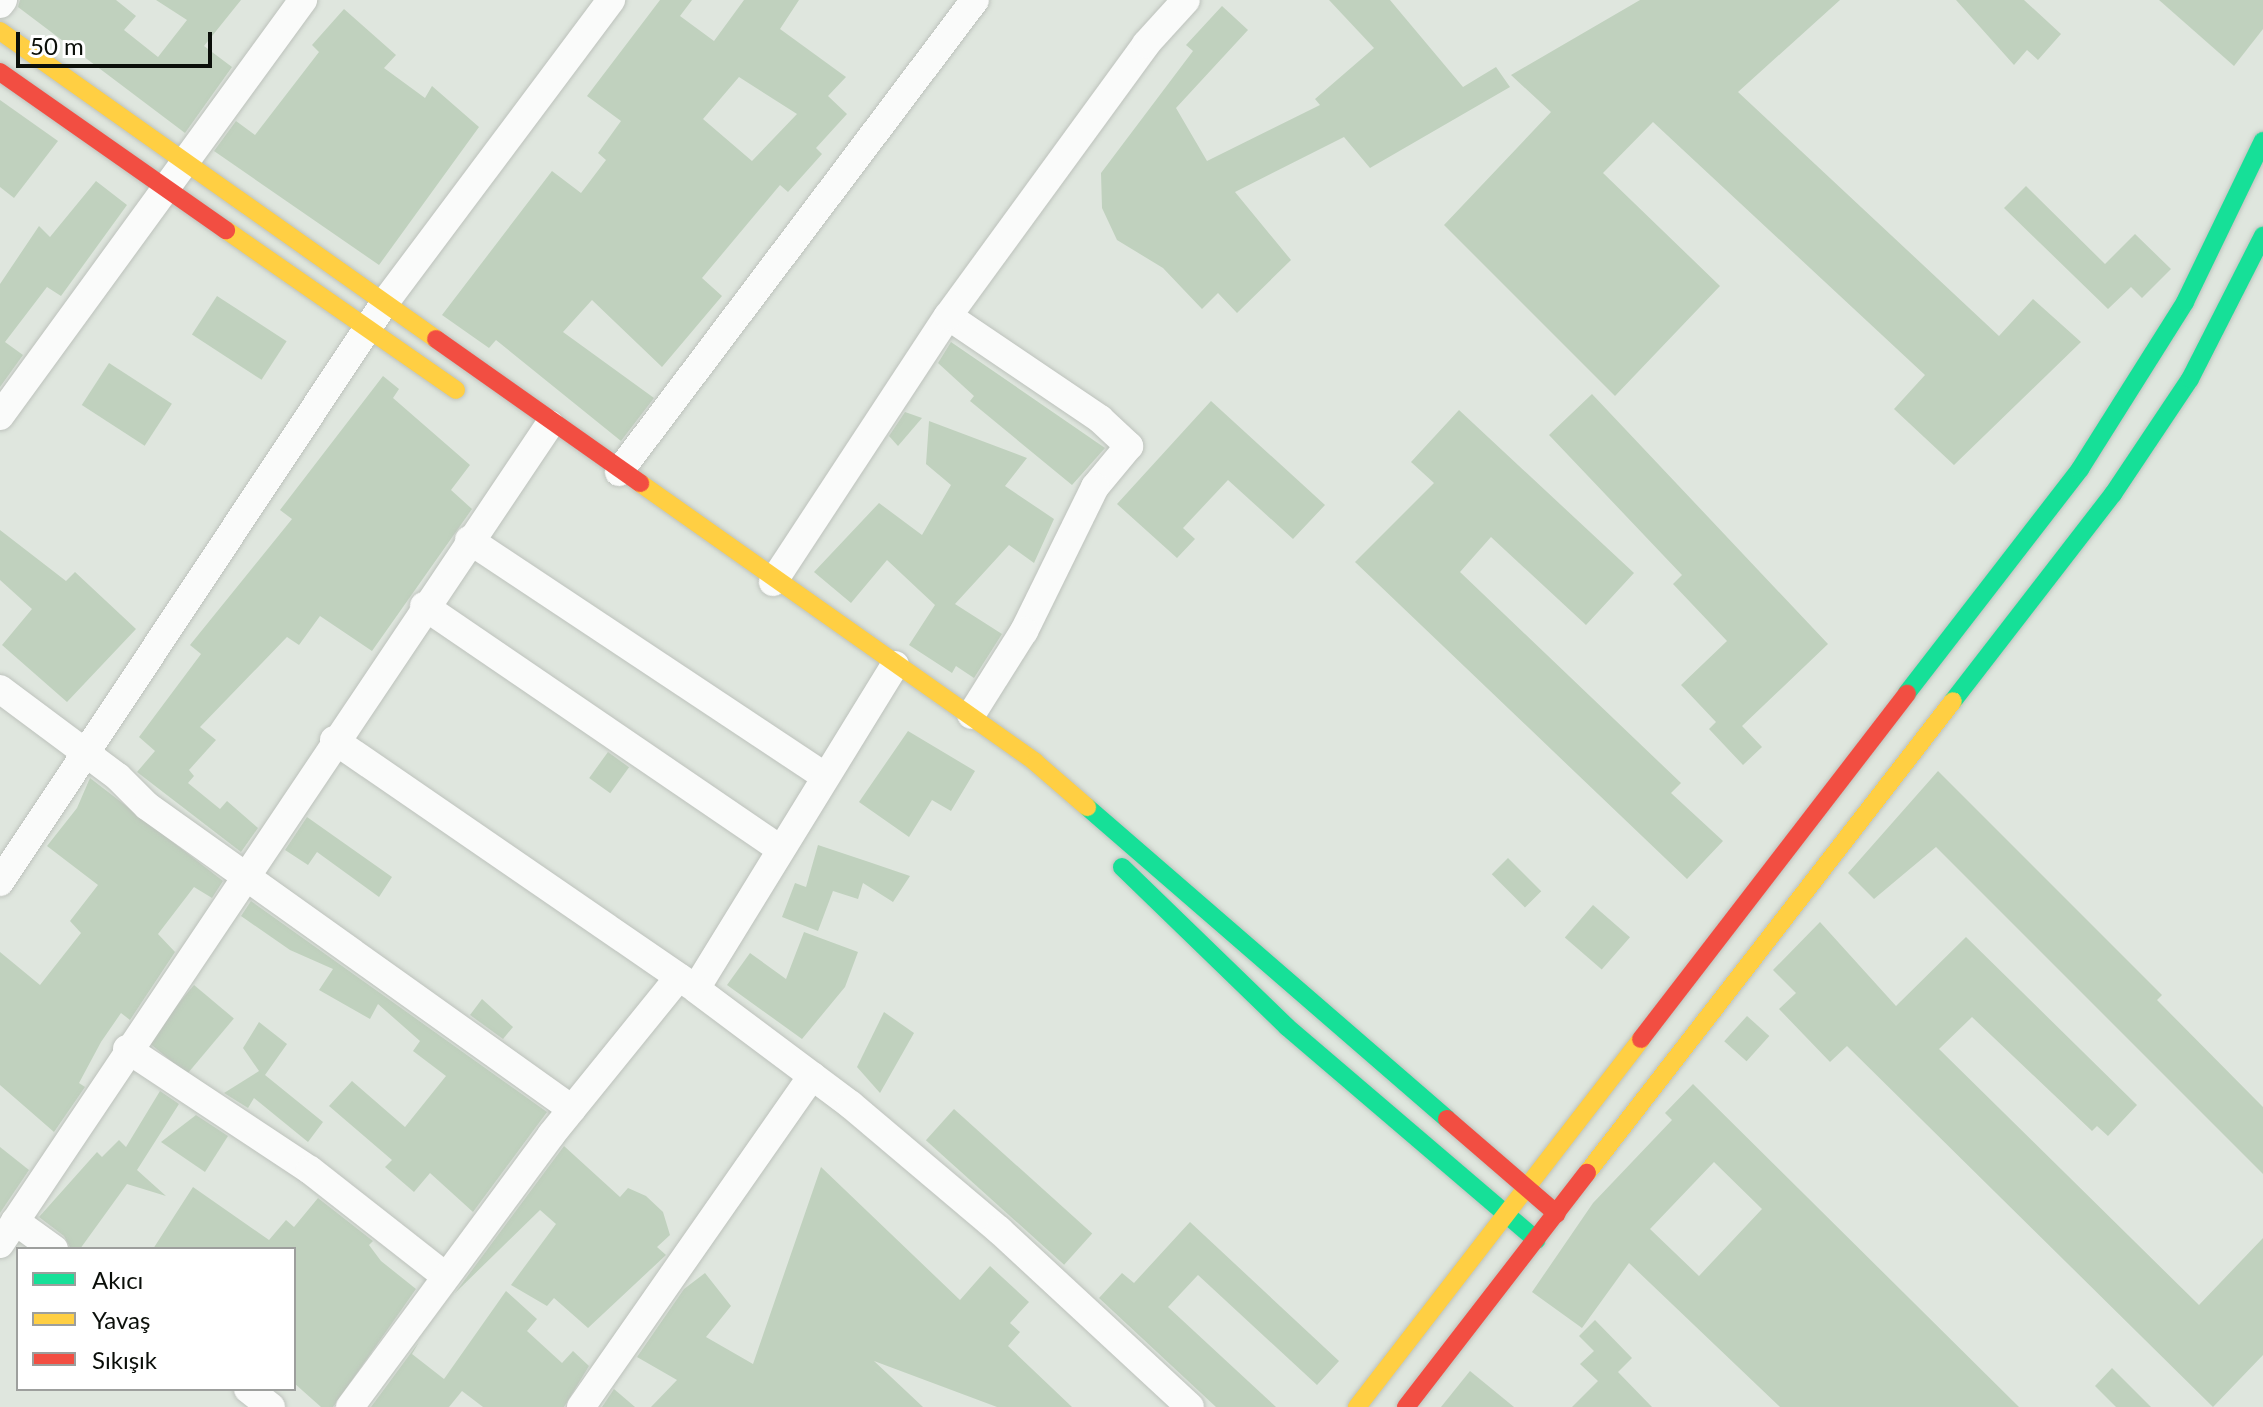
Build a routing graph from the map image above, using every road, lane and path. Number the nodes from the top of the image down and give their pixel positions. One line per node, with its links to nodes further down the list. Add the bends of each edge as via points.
1 (303, 0): 8 (street)
2 (611, 0): 11 (street)
3 (975, 0): 17 (street)
4 (1186, 0): 12 (street, via 1146,44)
5 (0, 31): 8 (street)
6 (0, 72): 9 (street)
7 (2263, 141): 35 (street, via 2185,302 2080,469)
8 (184, 162): 9 (street); 11 (street)
9 (167, 187): 13 (street); 15 (street)
10 (2263, 236): 36 (street, via 2190,379 2113,494)
11 (383, 305): 13 (street); 16 (street)
12 (948, 316): 19 (street); 23 (street, via 1129,446 1095,487 1024,631)
13 (368, 329): 14 (street); 25 (street)
14 (471, 401)
15 (0, 416)
16 (539, 440): 17 (street); 18 (street)
17 (619, 472): 19 (street)
18 (469, 540): 20 (street); 26 (street)
19 (773, 582): 21 (street)
20 (424, 606): 24 (street); 28 (street)
21 (884, 682): 23 (street); 26 (street)
22 (0, 689): 25 (street)
23 (971, 715): 35 (street, via 1118,830)
24 (334, 740): 29 (street); 31 (street)
25 (86, 755): 29 (street); 30 (street)
26 (823, 775): 28 (street)
27 (1020, 778): 37 (street, via 1057,804 1287,1027)
28 (779, 848): 31 (street)
29 (243, 876): 32 (street); 34 (street)
30 (0, 882)
31 (687, 983): 33 (street); 34 (street)
32 (127, 1049): 38 (street); 41 (street, via 310,1170)
33 (812, 1076): 45 (street); 46 (street, via 999,1230)
34 (572, 1109): 41 (street)
35 (1527, 1187): 36 (street); 37 (street)
36 (1557, 1214): 39 (street)
37 (1506, 1215): 39 (street); 47 (street)
38 (8, 1233): 40 (street)
39 (1536, 1240): 48 (street)
40 (48, 1247)
41 (445, 1276): 44 (street)
42 (251, 1391): 43 (street)
43 (271, 1407)
44 (350, 1407)
45 (581, 1407)
46 (1190, 1407)
47 (1357, 1407)
48 (1406, 1407)

